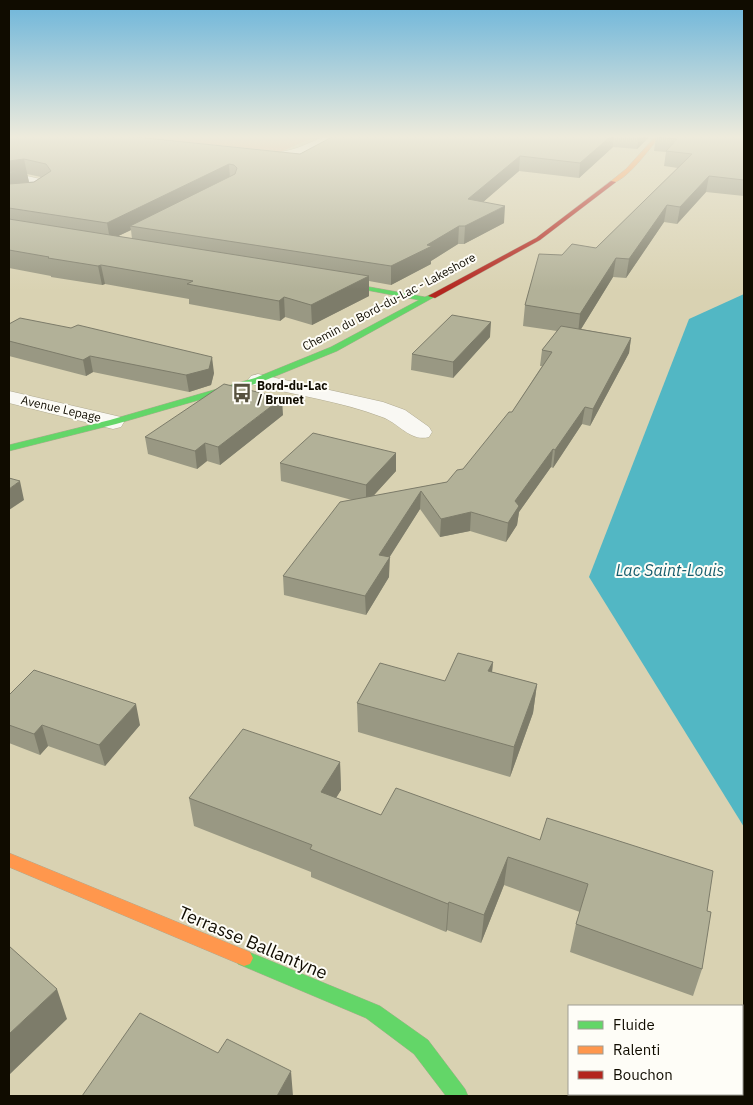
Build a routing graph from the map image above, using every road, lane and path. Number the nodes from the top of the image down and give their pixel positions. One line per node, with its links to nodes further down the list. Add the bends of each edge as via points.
1 (42, 188): 3 (street)
2 (606, 188): 5 (street, Chemin du Bord-du-Lac - Lakeshore, via 557,226 515,252)
3 (9, 195)
4 (321, 280): 5 (street)
5 (425, 299): 6 (street, Chemin du Bord-du-Lac - Lakeshore, via 334,348)
6 (258, 380): 8 (street, Chemin du Bord-du-Lac - Lakeshore); 9 (street, via 375,407 397,415)
7 (9, 397): 8 (street, Avenue Lepage)
8 (113, 422): 10 (street, Chemin du Bord-du-Lac - Lakeshore)
9 (421, 432)
10 (9, 448)
11 (9, 860): 12 (street, Terrasse Ballantyne, via 373,1012 421,1047)
12 (458, 1096)

